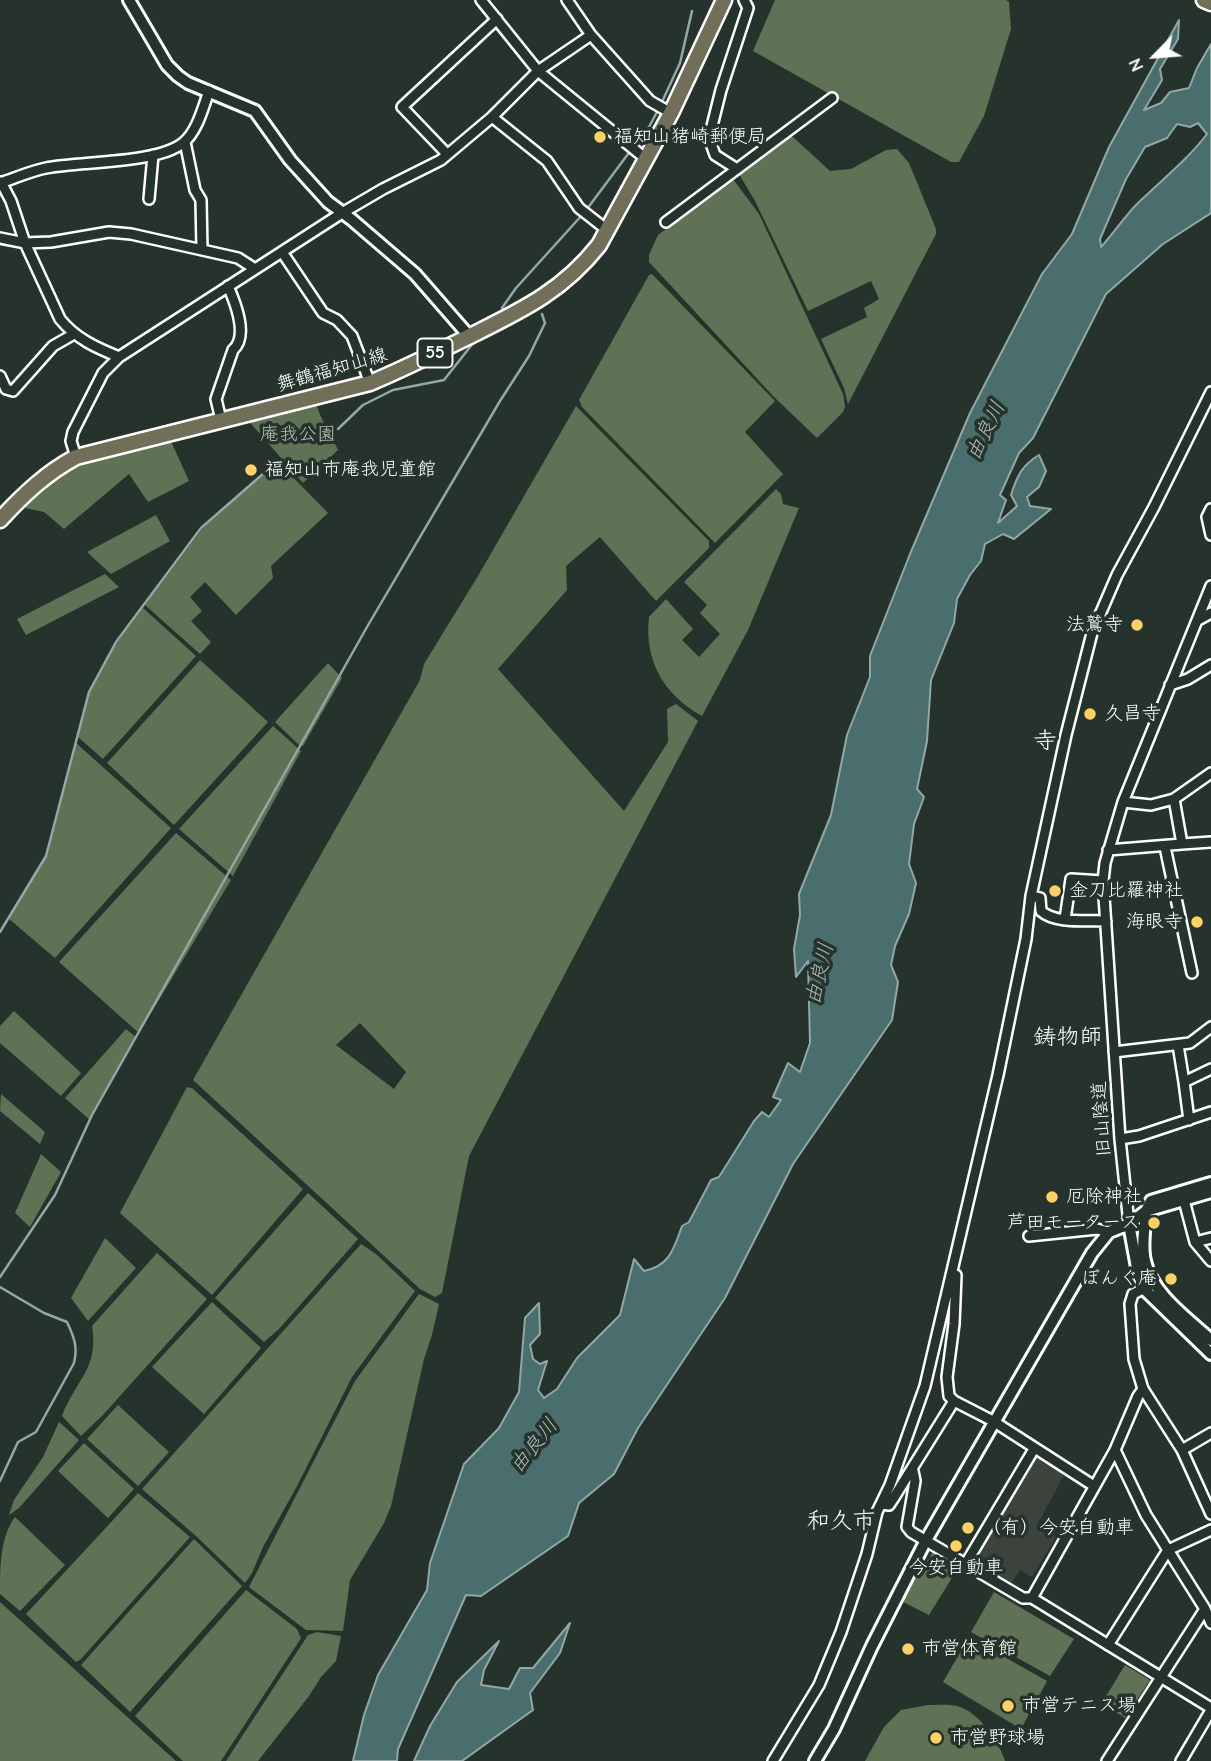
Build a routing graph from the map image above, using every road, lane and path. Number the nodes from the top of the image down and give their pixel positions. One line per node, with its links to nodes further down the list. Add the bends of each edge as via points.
1 (129, 0): 11 (street, via 167,65 188,83)
2 (481, 0): 8 (street)
3 (567, 0): 9 (street)
4 (724, 0): 13 (main road, 舞鶴福知山線 / 55)
5 (744, 0): 19 (street, via 748,8 709,138 715,155)
6 (1203, 0): 7 (main road)
7 (1211, 3)
8 (497, 19): 10 (street); 16 (street, via 402,107)
9 (591, 35): 10 (street); 13 (street, via 650,101)
10 (538, 71): 14 (street); 18 (street)
11 (209, 91): 15 (street); 22 (street, via 255,111 290,160)
12 (832, 99): 19 (street)
13 (671, 113): 18 (main road, 舞鶴福知山線 / 55)
14 (492, 117): 16 (street); 24 (street, via 547,161 579,208)
15 (185, 142): 17 (street); 27 (street, via 201,200)
16 (447, 154): 22 (street)
17 (153, 155): 20 (street, via 46,168); 21 (street)
18 (646, 159): 24 (main road, 舞鶴福知山線 / 55)
19 (737, 169): 23 (street)
20 (1, 183): 26 (street)
21 (149, 200)
22 (342, 213): 28 (street); 32 (street, via 415,274)
23 (666, 222)
24 (607, 230): 32 (main road, 舞鶴福知山線 / 55, via 585,262 547,295)
25 (0, 237): 26 (street)
26 (25, 243): 27 (street, via 109,232); 31 (street, via 60,319)
27 (202, 250): 29 (street, via 238,258)
28 (282, 252): 29 (street); 35 (street, via 323,313 338,320 352,336)
29 (255, 269): 30 (street)
30 (228, 286): 33 (street); 37 (street, via 239,317 240,337 216,399)
31 (74, 334): 33 (street); 34 (street, via 53,346 13,391 6,389)
32 (469, 336): 35 (main road, 舞鶴福知山線 / 55)
33 (119, 357): 38 (street, via 103,373 73,432)
34 (0, 376)
35 (370, 383): 37 (main road, 舞鶴福知山線 / 55)
36 (1211, 392): 55 (street, via 1092,633)
37 (221, 420): 38 (main road, 舞鶴福知山線 / 55)
38 (76, 457): 40 (main road, 舞鶴福知山線 / 55, via 55,468)
39 (1211, 509): 41 (street, via 1207,517)
40 (3, 511)
41 (1211, 535)
42 (1211, 586): 44 (street, 旧山陰道)
43 (1211, 613): 44 (street)
44 (1198, 620): 46 (street, 旧山陰道)
45 (1211, 665): 46 (street)
46 (1170, 685): 49 (street, 旧山陰道)
47 (1211, 773): 48 (street)
48 (1174, 799): 49 (street, via 1151,805); 51 (street)
49 (1123, 802): 53 (street, 旧山陰道)
50 (1211, 842): 51 (street)
51 (1182, 844): 52 (street)
52 (1165, 847): 53 (street); 58 (street)
53 (1108, 850): 54 (street, 旧山陰道)
54 (1103, 881): 56 (street, via 1071,880); 57 (street, 旧山陰道)
55 (1031, 896): 56 (street, via 1040,898 1045,915); 76 (street, via 1010,1018)
56 (1065, 919): 57 (street)
57 (1106, 921): 61 (street, 旧山陰道)
58 (1192, 973)
59 (1211, 1027): 60 (street, via 1190,1044)
60 (1178, 1045): 61 (street); 63 (street)
61 (1114, 1052): 66 (street, 旧山陰道)
62 (1211, 1069): 63 (street)
63 (1184, 1082): 65 (street)
64 (1211, 1112): 65 (street)
65 (1189, 1119): 66 (street)
66 (1120, 1139): 71 (street, 旧山陰道)
67 (1211, 1183): 69 (street)
68 (1211, 1192): 69 (street)
69 (1182, 1196): 70 (street); 75 (street)
70 (1146, 1211): 71 (street); 78 (street, via 1145,1262)
71 (1129, 1224): 72 (street); 79 (street, 旧山陰道)
72 (1109, 1231): 73 (street); 84 (street, via 1079,1271)
73 (1029, 1236)
74 (1211, 1238): 75 (street)
75 (1195, 1242): 77 (street)
76 (955, 1257): 83 (street, via 947,1377); 91 (street, via 925,1386)
77 (1211, 1261)
78 (1154, 1283): 79 (street); 80 (street)
79 (1144, 1289): 81 (street); 82 (street, via 1133,1294 1130,1304 1134,1359)
80 (1211, 1340)
81 (1211, 1354)
82 (1143, 1389): 87 (street); 88 (street)
83 (954, 1401): 84 (street); 89 (street)
84 (993, 1422): 86 (street); 94 (street)
85 (1211, 1433): 88 (street)
86 (1034, 1448): 90 (street); 96 (street)
87 (1115, 1450): 90 (street); 95 (street)
88 (1182, 1450): 92 (street)
89 (913, 1471): 91 (street, via 889,1505); 94 (street, via 907,1527)
90 (1094, 1486): 97 (street)
91 (881, 1504): 103 (street, via 841,1632 819,1685)
92 (1211, 1514)
93 (1211, 1530): 95 (street)
94 (925, 1542): 96 (street); 104 (street)
95 (1168, 1550): 98 (street); 100 (street)
96 (965, 1565): 97 (street, via 1023,1598)
97 (1032, 1598): 100 (street)
98 (1205, 1609): 99 (street); 101 (street)
99 (1211, 1623)
100 (1108, 1645): 101 (street)
101 (1160, 1677): 102 (street); 105 (street)
102 (1211, 1709): 106 (street)
103 (773, 1761)
104 (815, 1761)
105 (1107, 1761)
106 (1181, 1761)

